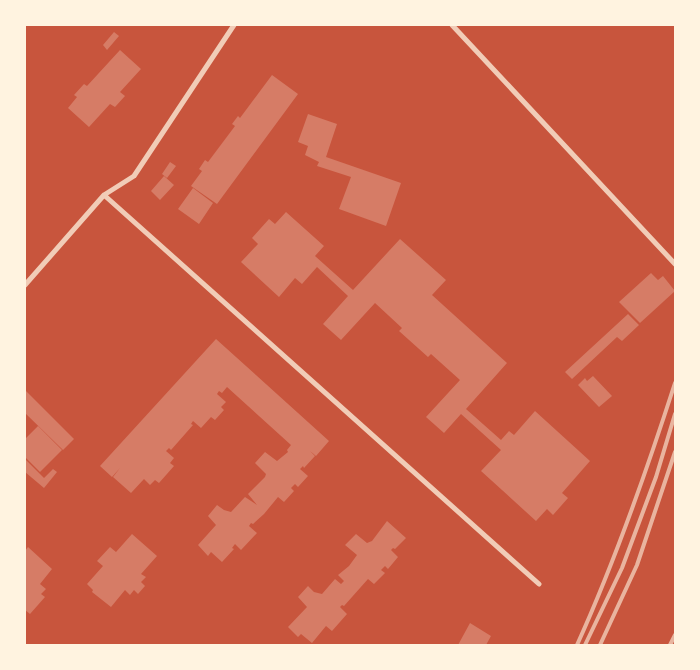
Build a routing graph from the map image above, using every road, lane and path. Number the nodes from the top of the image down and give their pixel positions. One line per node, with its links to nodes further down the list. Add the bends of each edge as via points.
1 (234, 25): 3 (street, via 134,176)
2 (452, 25): 4 (street)
3 (104, 195): 5 (street); 6 (street)
4 (675, 264)
5 (25, 285)
6 (539, 584)

